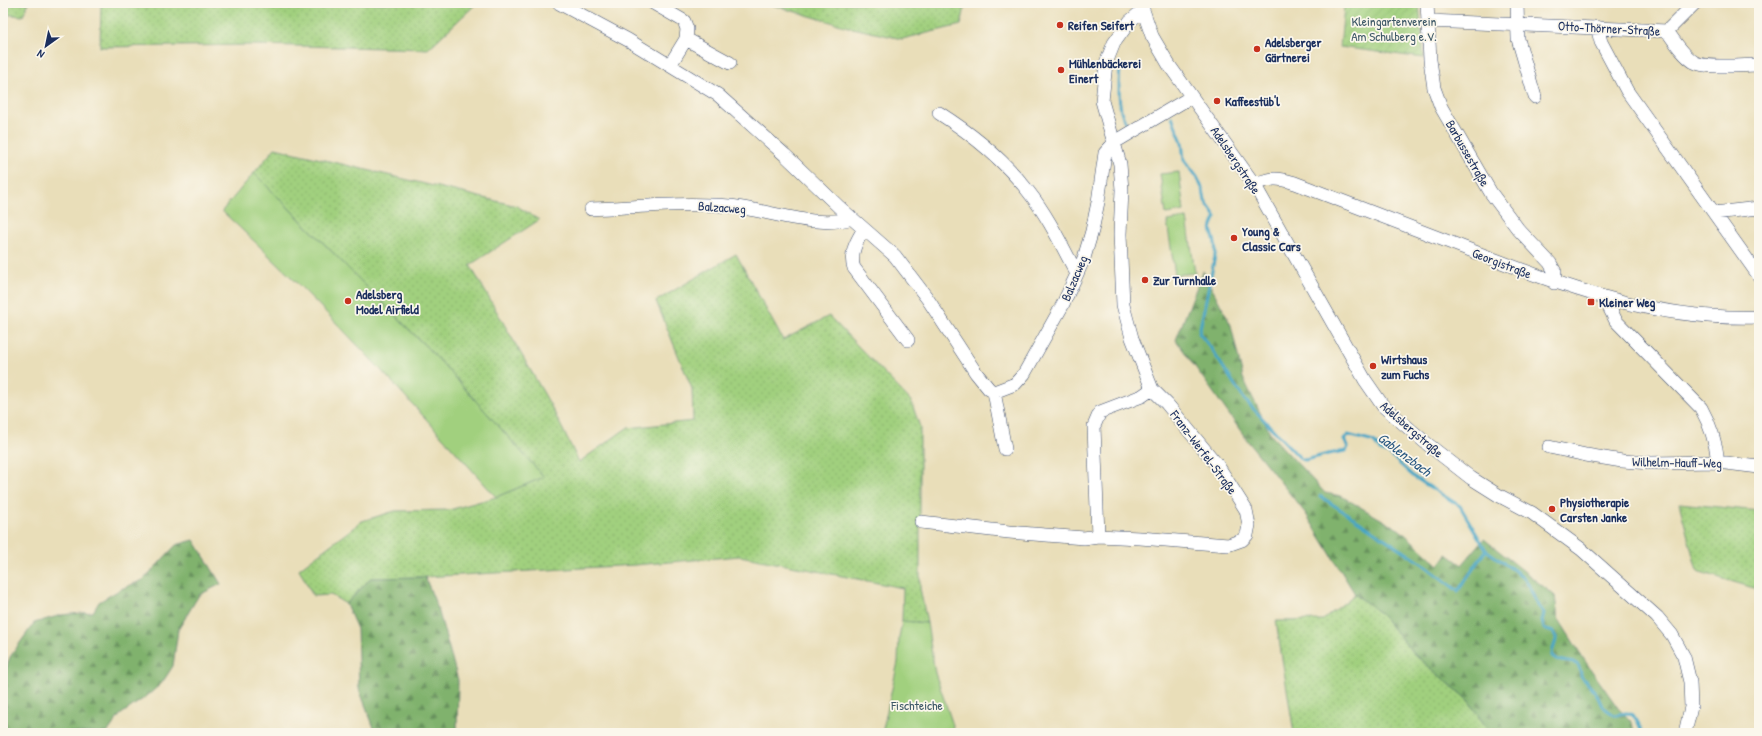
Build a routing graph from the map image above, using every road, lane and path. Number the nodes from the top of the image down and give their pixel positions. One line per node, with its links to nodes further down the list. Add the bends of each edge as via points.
1 (558, 3): 13 (street)
2 (654, 3): 11 (street, via 684,21 687,29)
3 (1427, 3): 7 (street, Barbussestraße)
4 (1517, 3): 8 (street)
5 (1695, 3): 10 (street)
6 (1143, 7): 15 (street, Adelsbergstraße, via 1152,36); 18 (street, via 1118,37 1106,64 1102,101)
7 (1428, 20): 8 (street, Otto-Thörner-Straße); 27 (street, Barbussestraße, via 1434,88 1441,107 1490,193 1518,229 1550,263 1555,272)
8 (1517, 24): 9 (street, Otto-Thörner-Straße); 16 (street, via 1518,39)
9 (1597, 27): 10 (street, Otto-Thörner-Straße); 22 (street, via 1601,42 1627,91)
10 (1667, 31): 14 (street, Otto-Thörner-Straße, via 1686,56 1695,62 1705,65)
11 (686, 39): 12 (street); 13 (street)
12 (730, 63)
13 (670, 65): 23 (street, via 718,95)
14 (1759, 65)
15 (1192, 97): 18 (street, Balzacweg); 19 (street, Adelsbergstraße)
16 (1536, 97)
17 (939, 113): 25 (street, via 993,153 1028,191)
18 (1115, 142): 25 (street, Balzacweg, via 1103,158 1092,230); 31 (street, Franz-Werfel-Straße, via 1122,190 1120,234 1123,305 1132,338)
19 (1254, 184): 27 (street, Georgistraße, via 1269,179 1295,182); 39 (street, Adelsbergstraße, via 1358,368 1383,406 1471,478 1532,513 1581,549 1658,617 1684,657 1690,682)
20 (1759, 208): 22 (street)
21 (591, 209): 23 (street, Balzacweg, via 668,205 727,206 805,220 843,221)
22 (1714, 213): 26 (street)
23 (852, 218): 24 (street)
24 (864, 228): 30 (street, via 851,261); 32 (street, via 910,275 976,374 989,390)
25 (1077, 274): 32 (street, Balzacweg, via 1024,374 1015,384)
26 (1759, 276)
27 (1554, 283): 28 (street, Georgistraße)
28 (1612, 300): 29 (street, Georgistraße, via 1691,315); 35 (street, via 1610,309 1616,322 1701,408 1712,430)
29 (1759, 317)
30 (908, 340)
31 (1152, 389): 38 (street, via 1142,396 1098,414 1094,426); 38 (street, Franz-Werfel-Straße, via 1230,483 1249,518 1248,531 1242,540 1228,545)
32 (994, 392): 34 (street)
33 (1549, 447): 35 (street, Wilhelm-Hauff-Weg, via 1636,462)
34 (1005, 449)
35 (1718, 462): 36 (street, Wilhelm-Hauff-Weg)
36 (1759, 467)
37 (920, 522): 38 (street, Franz-Werfel-Straße, via 1019,533 1084,538)
38 (1098, 536)
39 (1686, 733)

